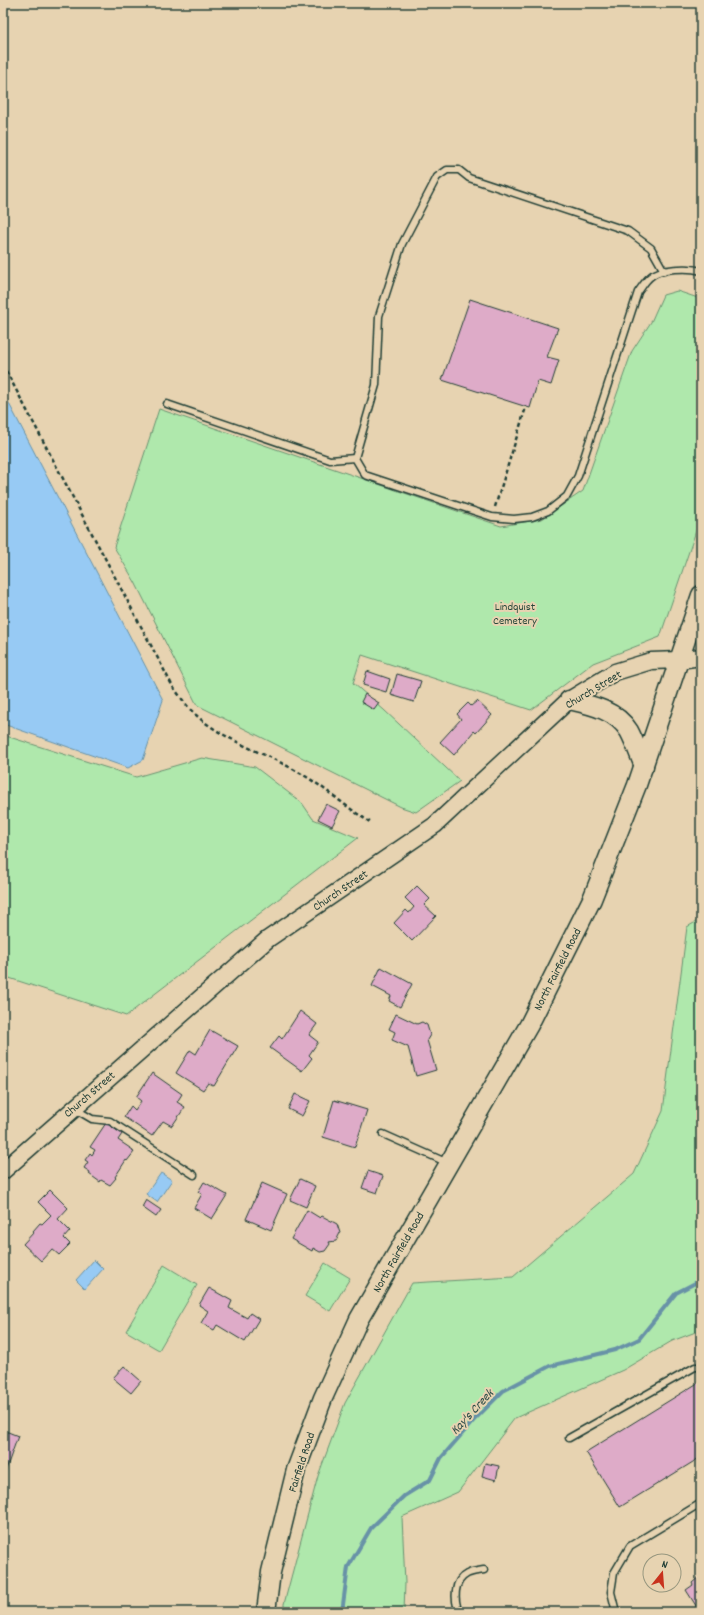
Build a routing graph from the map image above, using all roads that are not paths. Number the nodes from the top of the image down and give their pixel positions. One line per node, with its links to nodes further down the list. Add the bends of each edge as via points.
1 (664, 271): 2 (lane, via 676,268); 4 (lane, via 650,276 638,292 578,476 566,496 548,511 532,517 514,519 492,517 365,475); 4 (lane, via 651,248 628,231 469,178 459,170 447,170 437,177 402,244 379,316 376,385)
2 (701, 271)
3 (167, 404): 4 (lane, via 330,460)
4 (355, 458)
5 (701, 594): 7 (main road, North Fairfield Road)
6 (701, 657): 7 (street, Church Street)
7 (679, 660): 8 (street, Church Street, via 651,662 615,672); 9 (main road, North Fairfield Road)
8 (569, 700): 9 (main road, via 609,712 628,730); 10 (street, Church Street, via 434,825 268,939)
9 (644, 766): 12 (main road, North Fairfield Road, via 592,899 529,1025)
10 (74, 1108): 13 (street, Church Street); 14 (lane, via 92,1118 110,1121)
11 (383, 1134): 12 (lane)
12 (449, 1163): 15 (main road, North Fairfield Road)
13 (3, 1171)
14 (194, 1175)
15 (360, 1319): 20 (main road, Fairfield Road, via 323,1398 296,1470 271,1572)
16 (701, 1367): 17 (lane, via 695,1366)
17 (570, 1438)
18 (701, 1503): 22 (lane, via 630,1546 614,1573 611,1592)
19 (484, 1570): 21 (lane, via 467,1574 458,1584 455,1593)
20 (266, 1612)
21 (458, 1612)
22 (616, 1612)

